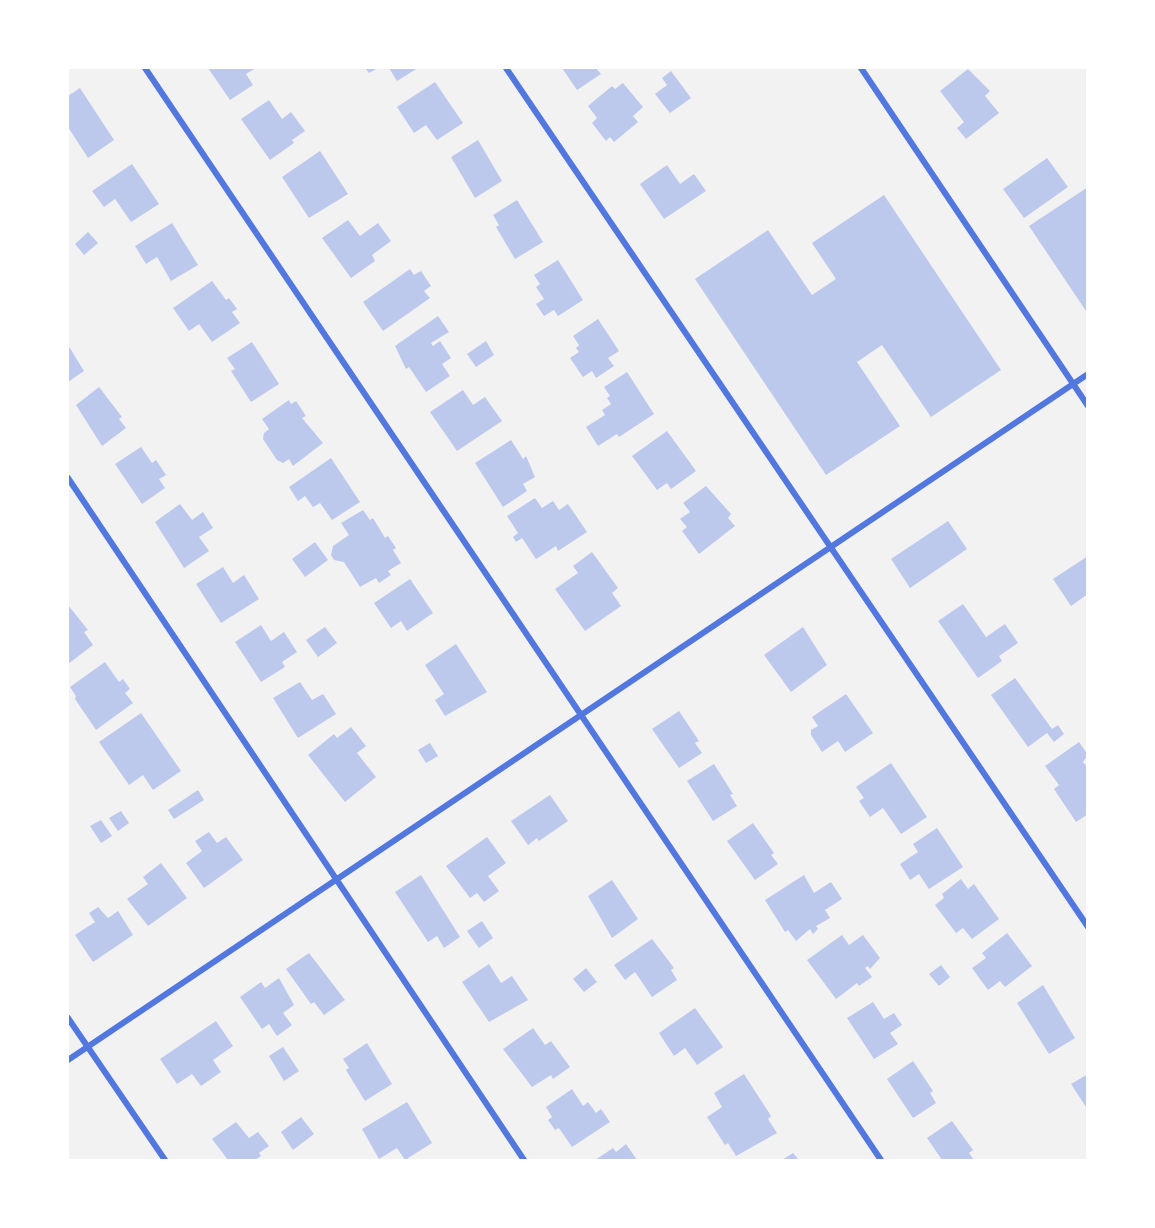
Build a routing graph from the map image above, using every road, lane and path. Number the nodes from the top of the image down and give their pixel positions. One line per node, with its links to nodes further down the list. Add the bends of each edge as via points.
1 (145, 68): 9 (street)
2 (506, 68): 8 (street)
3 (861, 68): 5 (street)
4 (1088, 374): 5 (street)
5 (1073, 384): 6 (street); 8 (street)
6 (1088, 406)
7 (68, 478): 10 (street)
8 (830, 546): 9 (street); 11 (street)
9 (581, 715): 10 (street); 17 (street)
10 (335, 878): 13 (street); 16 (street)
11 (1088, 927)
12 (68, 1018): 13 (street)
13 (88, 1047): 14 (street); 15 (street)
14 (68, 1060)
15 (165, 1161)
16 (524, 1161)
17 (881, 1161)

